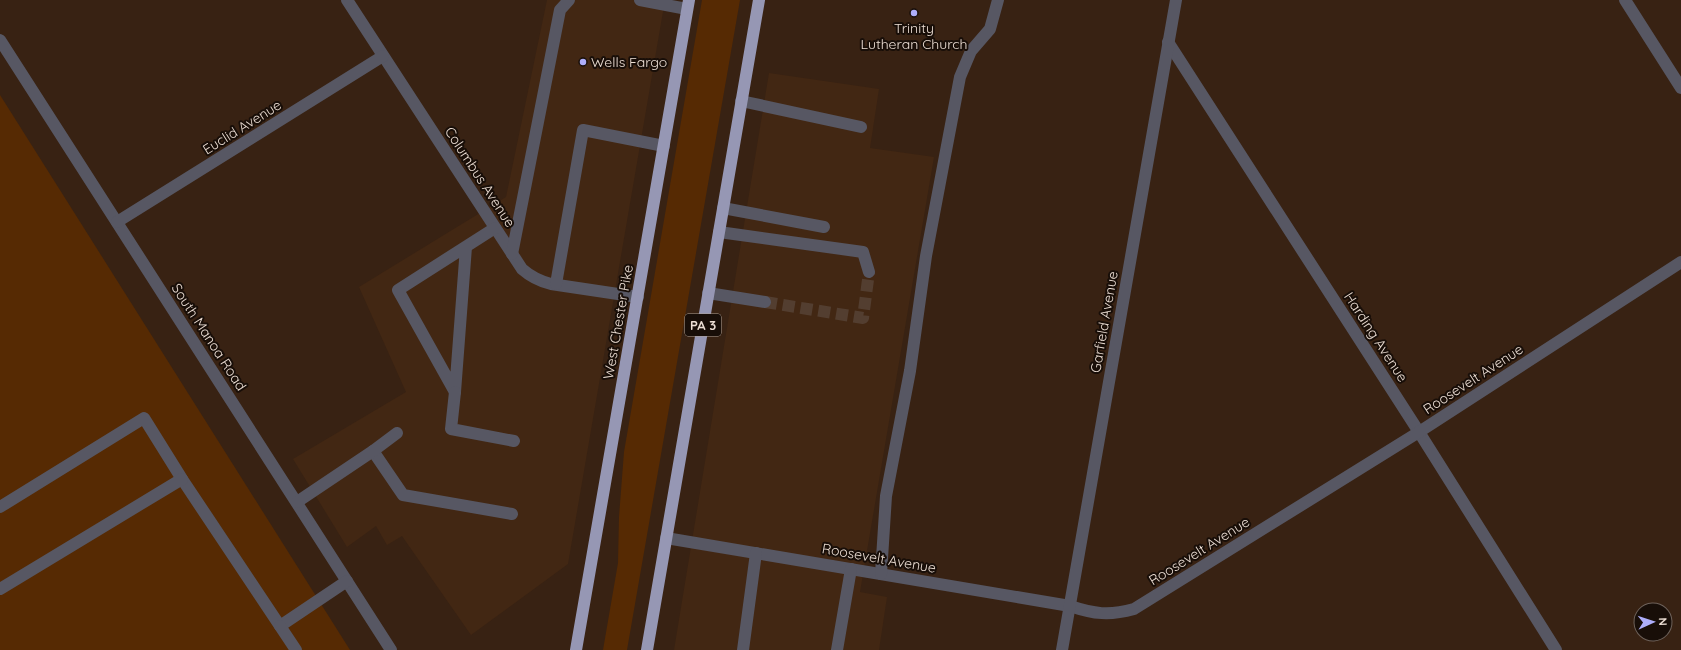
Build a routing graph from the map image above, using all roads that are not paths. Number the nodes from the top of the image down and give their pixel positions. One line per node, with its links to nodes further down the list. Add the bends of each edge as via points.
1 (347, 0): 11 (street, Columbus Avenue)
2 (569, 0): 22 (street, via 560,10)
3 (640, 0): 8 (street)
4 (759, 0): 13 (highway, PA 3)
5 (998, 0): 41 (street, via 990,29 971,51 960,77 926,256 910,371 886,496)
6 (1176, 0): 10 (street, Garfield Avenue)
7 (1625, 0): 12 (street)
8 (688, 5): 15 (highway, West Chester Pike)
9 (0, 40): 17 (street, South Manoa Road)
10 (1168, 42): 30 (street, Harding Avenue); 44 (street, Garfield Avenue)
11 (383, 56): 17 (street, Euclid Avenue); 19 (street, Columbus Avenue)
12 (1681, 88)
13 (741, 102): 14 (street); 16 (highway, PA 3)
14 (860, 127)
15 (664, 146): 25 (street, via 583,130); 27 (highway, West Chester Pike)
16 (723, 208): 18 (street); 20 (highway, PA 3)
17 (117, 222): 35 (street, South Manoa Road)
18 (824, 227)
19 (495, 228): 21 (street); 22 (street, Columbus Avenue)
20 (719, 232): 24 (street, via 863,252); 26 (highway, PA 3)
21 (466, 247): 29 (street); 29 (street, via 398,290)
22 (512, 254): 25 (street, Columbus Avenue, via 522,269 531,276 540,281)
23 (1681, 262): 30 (street, Roosevelt Avenue)
24 (868, 272)
25 (556, 284): 27 (street, Columbus Avenue)
26 (708, 293): 28 (street); 38 (highway, PA 3)
27 (638, 297): 48 (highway, West Chester Pike)
28 (765, 302)
29 (455, 392): 32 (street, via 451,429)
30 (1419, 432): 44 (street, Roosevelt Avenue, via 1134,609 1108,614); 53 (street, Harding Avenue)
31 (398, 433): 33 (street)
32 (514, 441)
33 (373, 451): 35 (street); 37 (street, via 403,495)
34 (182, 479): 36 (street, via 144,418); 43 (street); 45 (street)
35 (297, 502): 42 (street, South Manoa Road)
36 (0, 507)
37 (512, 514)
38 (666, 538): 39 (street, Roosevelt Avenue); 49 (highway, PA 3)
39 (756, 553): 40 (street, Roosevelt Avenue); 50 (street)
40 (851, 569): 41 (street, Roosevelt Avenue); 51 (street)
41 (881, 574): 44 (street, Roosevelt Avenue)
42 (347, 581): 45 (street); 47 (street, South Manoa Road)
43 (0, 590)
44 (1070, 606): 52 (street, Garfield Avenue)
45 (280, 626): 46 (street)
46 (296, 650)
47 (391, 650)
48 (576, 650)
49 (647, 650)
50 (743, 650)
51 (836, 650)
52 (1062, 650)
53 (1556, 650)

